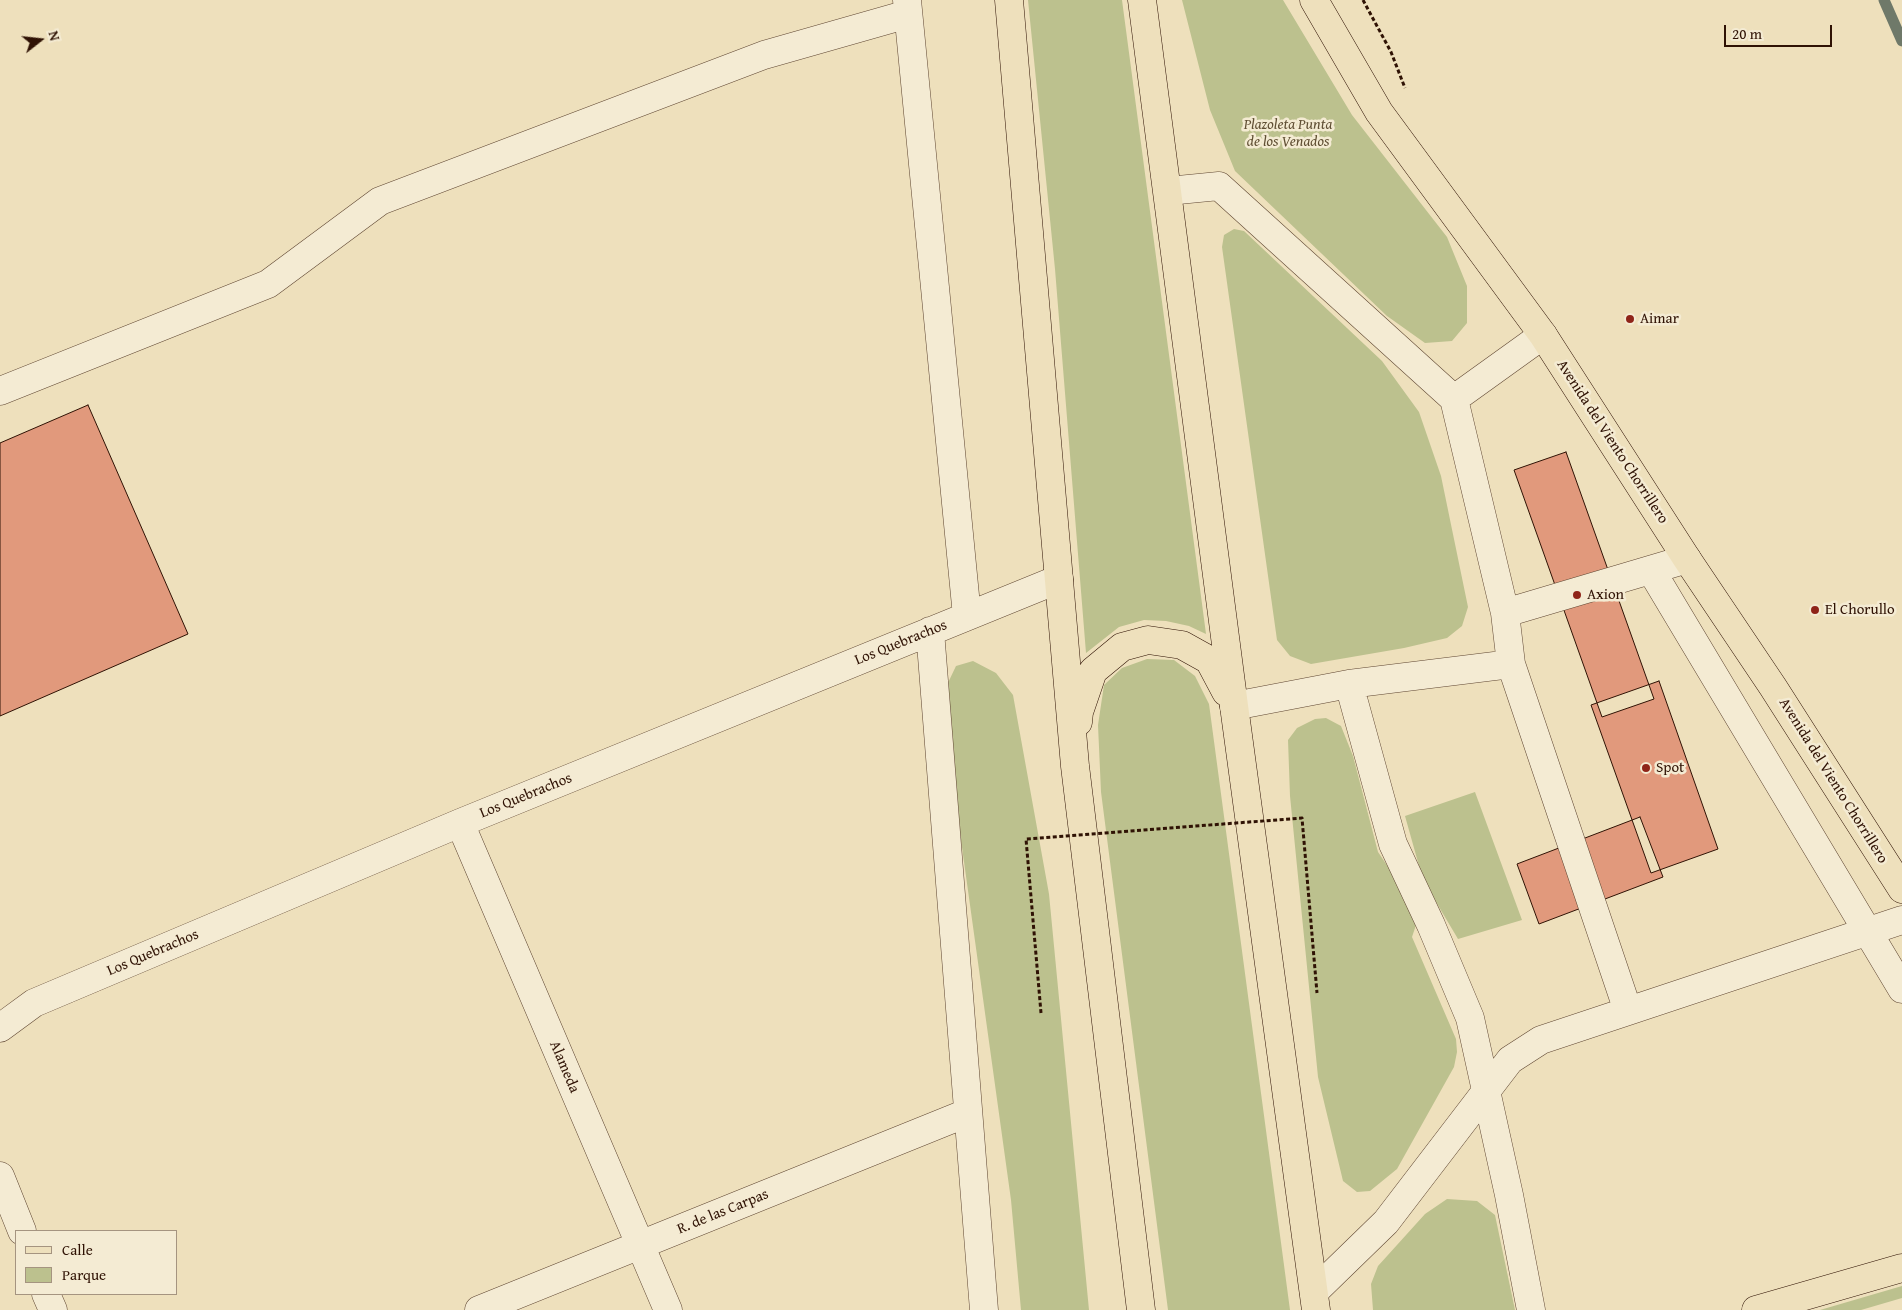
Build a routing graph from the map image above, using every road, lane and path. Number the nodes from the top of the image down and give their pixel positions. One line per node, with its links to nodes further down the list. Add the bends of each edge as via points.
1 (1009, 0): 11 (main road)
2 (1142, 0): 5 (main road)
3 (1314, 0): 6 (main road, Avenida del Viento Chorrillero, via 1379,112)
4 (907, 7): 7 (street, via 764,56 380,200 268,284); 13 (street)
5 (1168, 191): 8 (street, via 1219,186); 17 (main road)
6 (1543, 335): 8 (street); 9 (main road, Avenida del Viento Chorrillero)
7 (0, 391)
8 (1454, 399): 12 (street)
9 (1688, 559): 10 (street); 20 (main road, Avenida del Viento Chorrillero)
10 (1651, 570): 12 (street); 22 (street)
11 (1059, 579): 13 (street, Los Quebrachos); 18 (main road)
12 (1505, 613): 15 (street)
13 (967, 616): 14 (street, Los Quebrachos)
14 (930, 631): 19 (street, Los Quebrachos); 29 (street)
15 (1511, 664): 16 (street); 25 (street)
16 (1349, 684): 17 (street); 28 (street, via 1393,844 1470,1018)
17 (1234, 706): 18 (main road, via 1209,660 1182,645 1148,640 1122,646 1093,671 1079,712); 35 (main road)
18 (1075, 766): 40 (main road)
19 (460, 824): 27 (street, Los Quebrachos, via 34,1003); 32 (street, Alameda)
20 (1902, 889)
21 (1902, 920): 22 (street)
22 (1868, 931): 23 (street); 25 (street)
23 (1902, 989)
24 (1317, 993): 26 (path, bridge, via 1302,818 1026,839)
25 (1628, 1011): 28 (street, via 1541,1040 1510,1060)
26 (1041, 1013)
27 (0, 1028)
28 (1486, 1091): 35 (street, via 1386,1222); 41 (street, via 1510,1195)
29 (967, 1113): 32 (street, R. de las Carpas); 39 (street)
30 (0, 1176): 31 (street)
31 (22, 1230)
32 (640, 1245): 37 (street, R. de las Carpas); 38 (street, Alameda)
33 (1902, 1268): 42 (main road)
34 (46, 1295): 36 (street)
35 (1315, 1301)
36 (53, 1310)
37 (478, 1310)
38 (668, 1310)
39 (984, 1310)
40 (1141, 1310)
41 (1531, 1310)
42 (1756, 1310)

